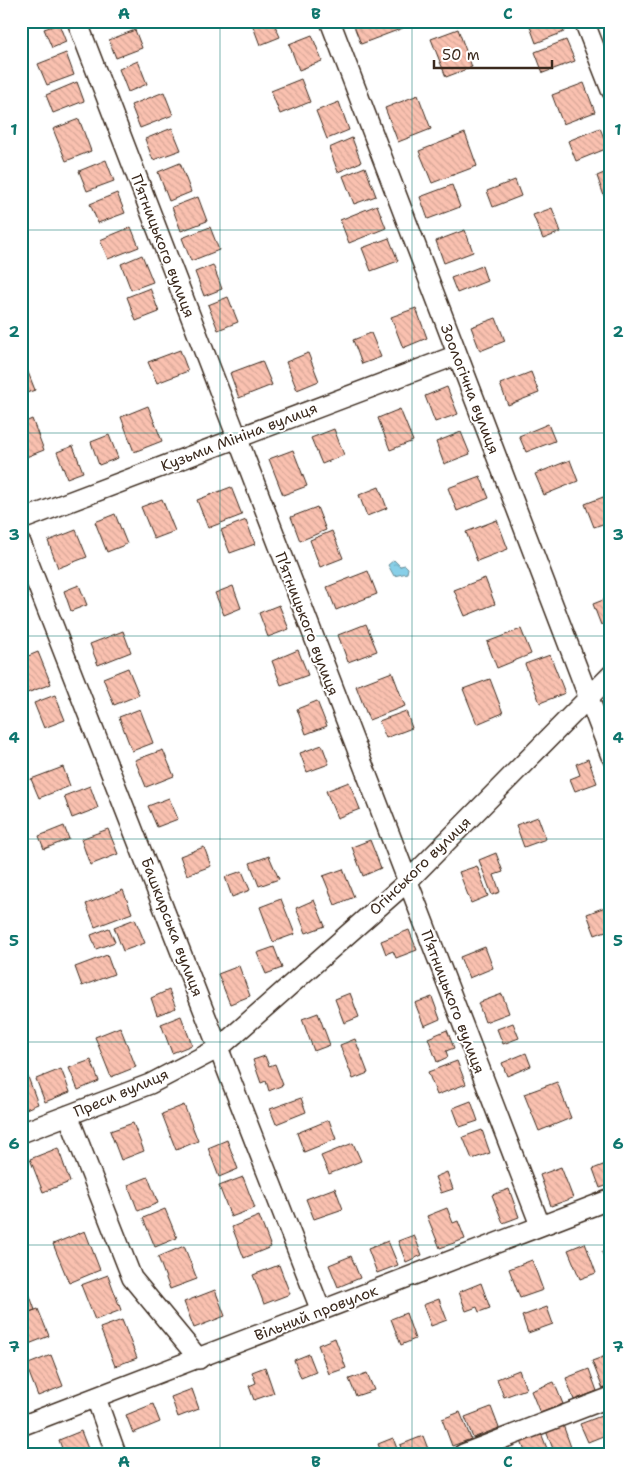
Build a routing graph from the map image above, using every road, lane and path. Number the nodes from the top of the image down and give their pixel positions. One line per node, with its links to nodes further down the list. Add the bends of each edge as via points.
1 (77, 21): 6 (street, П’ятницького вулиця)
2 (330, 21): 5 (street, Зоологічна вулиця)
3 (584, 21): 4 (street)
4 (611, 90)
5 (457, 355): 6 (street, Кузьми Мініна вулиця); 10 (street, Зоологічна вулиця)
6 (236, 439): 7 (street, Кузьми Мініна вулиця); 12 (street, П’ятницького вулиця)
7 (21, 520)
8 (21, 543): 13 (street, Башкирська вулиця)
9 (611, 675): 10 (street, Огінського вулиця)
10 (588, 698): 11 (street, Зоологічна вулиця); 12 (street, Огінського вулиця)
11 (611, 756)
12 (407, 882): 13 (street, Огінського вулиця); 17 (street, П’ятницького вулиця)
13 (219, 1048): 14 (street, Преси вулиця, via 150,1084); 18 (street, Башкирська вулиця)
14 (68, 1116): 15 (street, Преси вулиця); 19 (street, via 132,1278)
15 (21, 1133)
16 (611, 1199): 17 (street, Вільний провулок)
17 (540, 1225): 18 (street, Вільний провулок)
18 (321, 1311): 19 (street, Вільний провулок)
19 (199, 1359): 21 (street, Вільний провулок)
20 (611, 1397): 24 (street)
21 (96, 1398): 22 (street, Вільний провулок); 23 (street)
22 (21, 1426)
23 (116, 1454)
24 (463, 1454)

